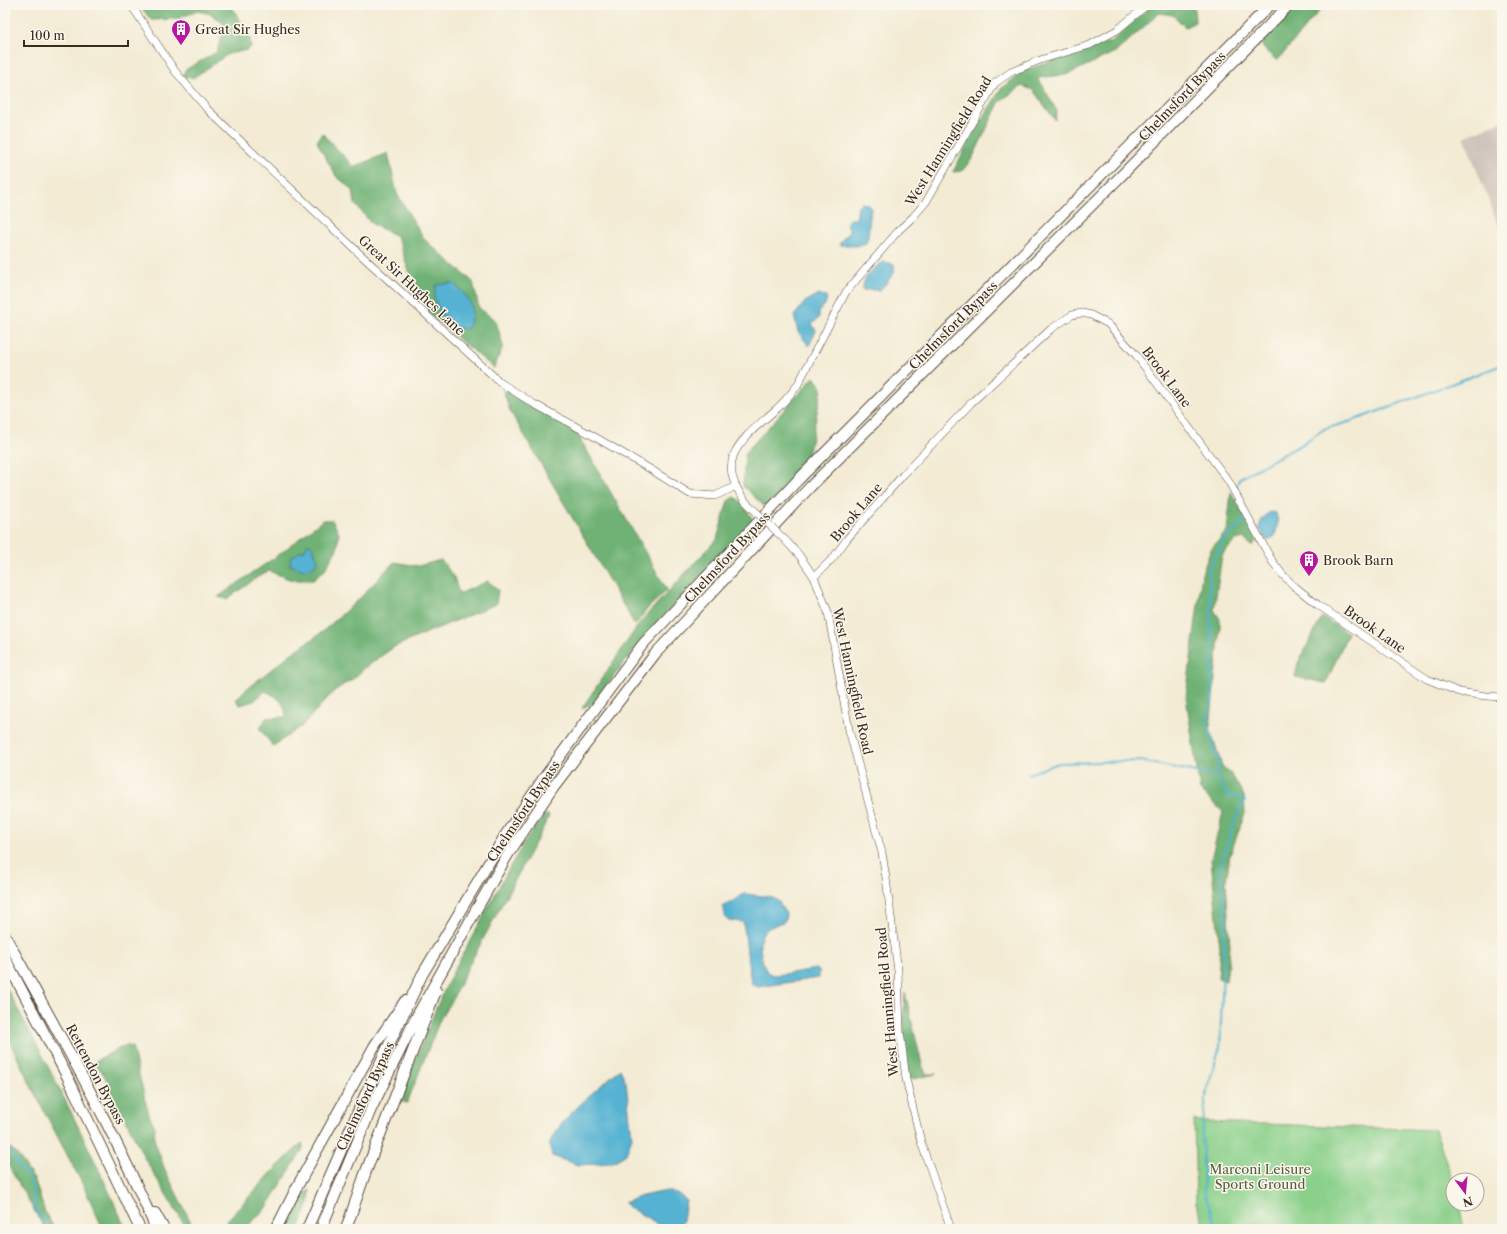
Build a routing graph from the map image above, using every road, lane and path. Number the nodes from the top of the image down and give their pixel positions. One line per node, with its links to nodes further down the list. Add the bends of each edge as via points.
1 (131, 5): 5 (street, Great Sir Hughes Lane, via 174,71 207,109 501,383 690,494 715,496)
2 (1148, 5): 5 (street, West Hanningfield Road, via 1117,30 1090,45 1040,60 1011,72 995,83 926,202 846,292 797,386 738,446 733,456 732,469 732,478)
3 (1270, 5): 11 (highway, Chelmsford Bypass, via 797,481 643,644 543,779 506,834)
4 (1289, 5): 10 (highway, Chelmsford Bypass, via 810,487 655,654 554,786 507,856)
5 (736, 486): 6 (street, West Hanningfield Road, bridge, via 739,494 799,555)
6 (814, 577): 7 (street, Brook Lane, via 971,403 1050,329 1072,315 1082,313 1108,324 1136,355 1229,482 1272,561 1294,586 1427,679 1465,693); 22 (street, West Hanningfield Road, via 828,612 849,730 885,872 898,971 900,1031 906,1079 921,1142)
7 (1502, 696)
8 (5, 936): 13 (highway, Rettendon Bypass)
9 (5, 958): 14 (highway, Rettendon Bypass, via 68,1078)
10 (446, 963): 20 (highway, Chelmsford Bypass, via 372,1107); 21 (highway)
11 (422, 975): 12 (highway, via 374,1045); 19 (highway, Chelmsford Bypass, via 366,1093)
12 (298, 1185): 17 (highway); 18 (highway)
13 (138, 1186): 15 (highway, Rettendon Bypass); 16 (highway)
14 (140, 1229)
15 (156, 1229)
16 (164, 1229)
17 (268, 1229)
18 (276, 1229)
19 (307, 1229)
20 (321, 1229)
21 (346, 1229)
22 (951, 1229)

